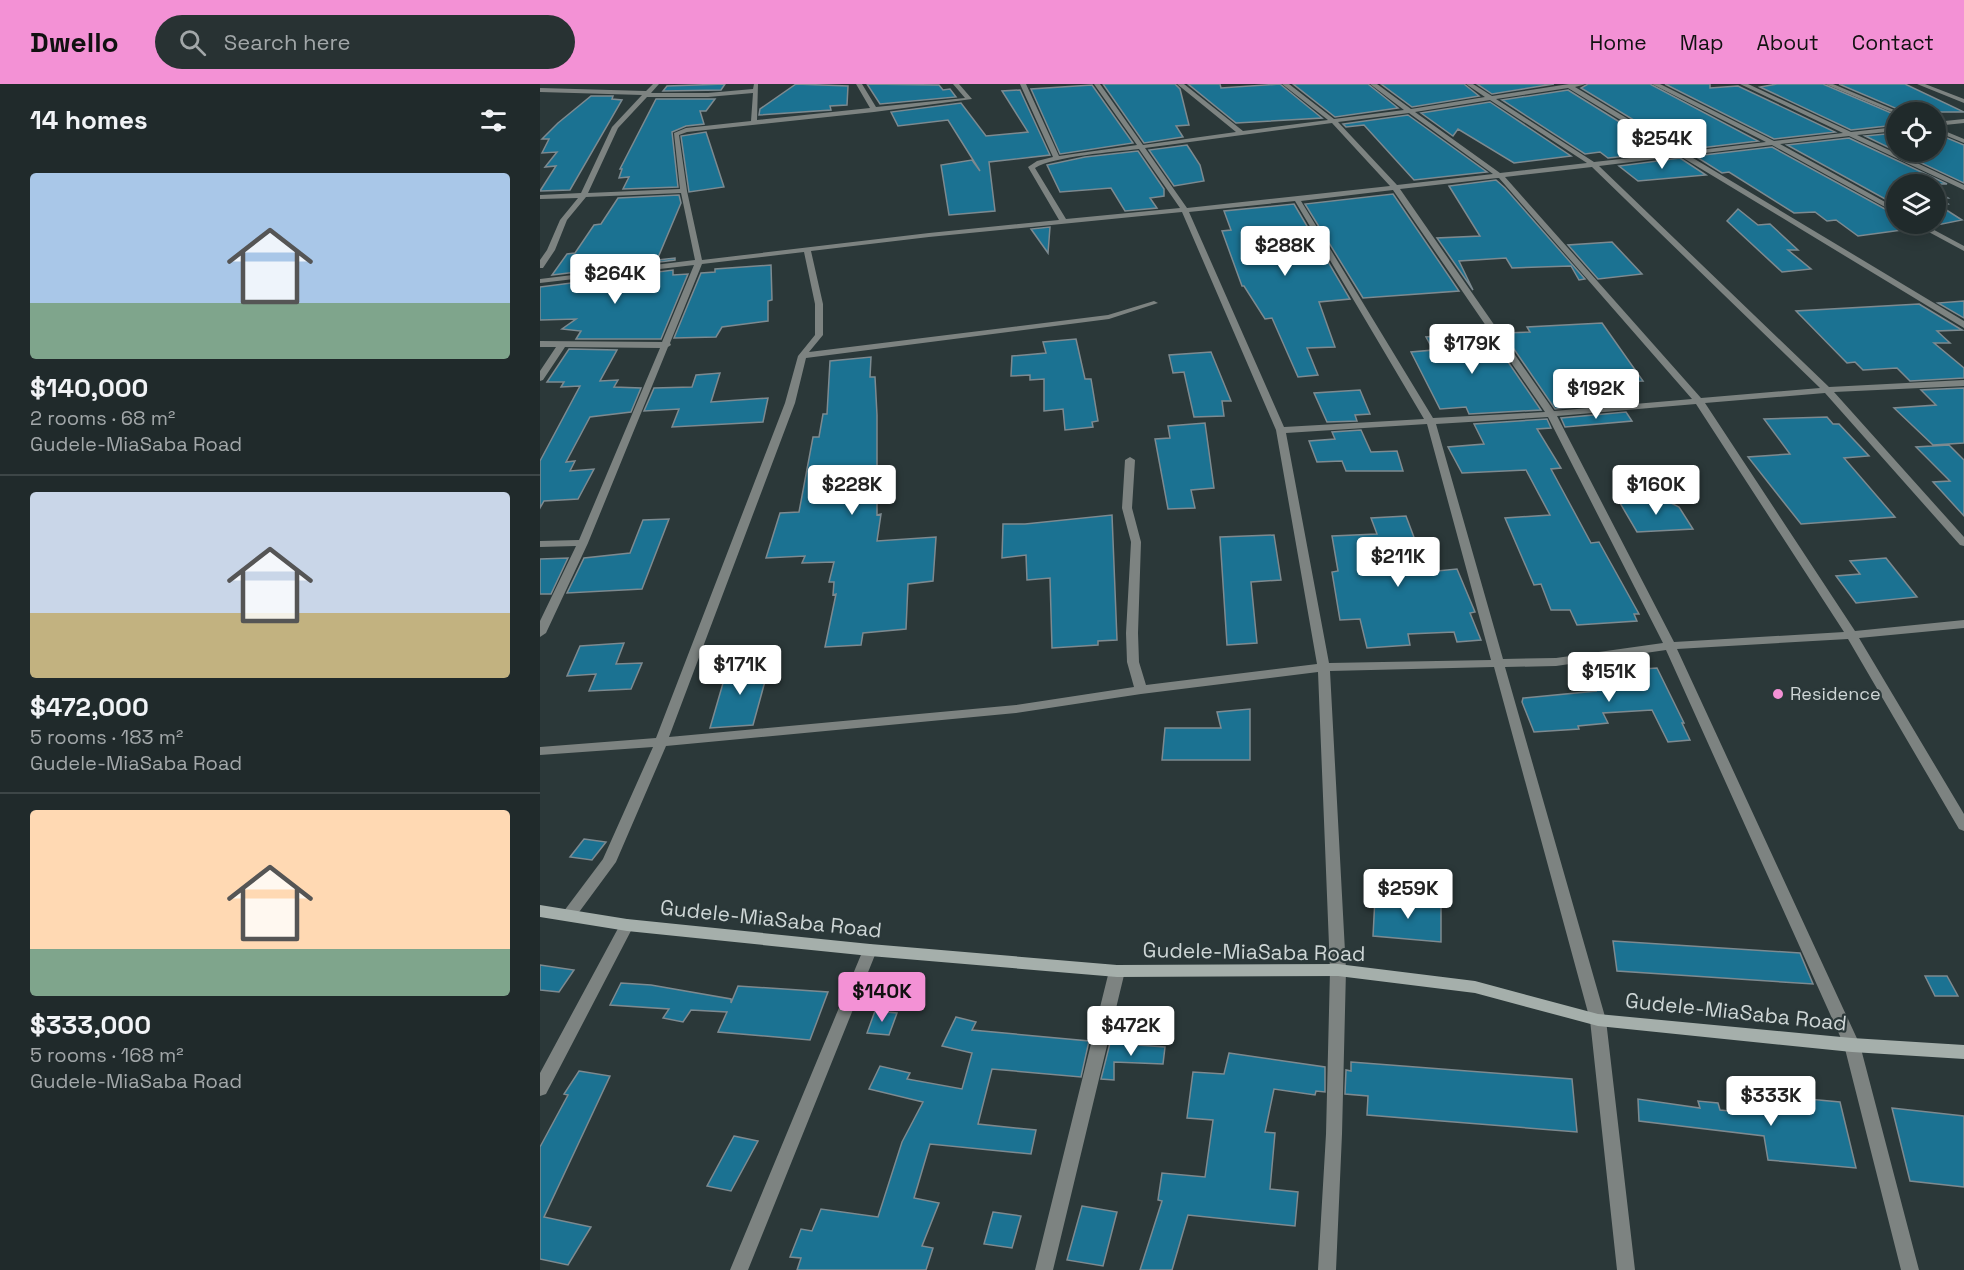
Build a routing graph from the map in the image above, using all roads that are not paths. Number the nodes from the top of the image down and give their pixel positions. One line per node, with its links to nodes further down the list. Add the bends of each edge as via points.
1 (656, 84): 18 (street)
2 (859, 84): 22 (street)
3 (956, 84): 22 (street, via 969,99)
4 (1023, 84): 36 (street)
5 (1097, 84): 34 (street)
6 (1180, 84): 30 (street)
7 (1285, 84): 24 (street)
8 (1373, 84): 23 (street)
9 (1469, 84): 19 (street)
10 (1583, 84): 15 (street)
11 (1655, 84): 33 (street)
12 (1743, 84): 31 (street)
13 (1828, 84): 21 (street)
14 (1920, 84): 20 (street)
15 (1569, 86): 19 (street); 35 (street)
16 (756, 87): 18 (street, via 708,95); 26 (street)
17 (540, 90): 18 (street)
18 (646, 93): 42 (street, via 615,127)
19 (1492, 98): 23 (street); 37 (street)
20 (1964, 101)
21 (1886, 108)
22 (874, 110): 26 (street)
23 (1408, 111): 24 (street); 38 (street)
24 (1333, 121): 30 (street); 39 (street)
25 (1964, 121): 27 (street)
26 (754, 123): 41 (street, via 676,134)
27 (1946, 125)
28 (1886, 130): 31 (street)
29 (1946, 132): 32 (street)
30 (1242, 134): 34 (street)
31 (1854, 135): 33 (street); 40 (street)
32 (1964, 141)
33 (1771, 142): 35 (street); 45 (street)
34 (1141, 148): 36 (street); 46 (street)
35 (1680, 155): 37 (street); 55 (street)
36 (1057, 158): 47 (street, via 1030,167)
37 (1594, 165): 38 (street); 62 (street)
38 (1501, 177): 39 (street); 63 (street)
39 (1395, 187): 44 (street); 64 (street)
40 (1964, 188)
41 (684, 191): 42 (street); 51 (street)
42 (583, 196): 43 (street); 52 (street, via 564,220)
43 (540, 197)
44 (1297, 199): 46 (street); 65 (street)
45 (1886, 205)
46 (1185, 210): 47 (street); 66 (street)
47 (1064, 223): 50 (street)
48 (1936, 234): 49 (street)
49 (1964, 249)
50 (807, 250): 51 (street); 59 (street, via 819,304 819,335)
51 (699, 263): 53 (street); 58 (street)
52 (540, 266)
53 (540, 281)
54 (1154, 303): 59 (street, via 1109,317)
55 (1964, 326)
56 (540, 344): 57 (street)
57 (562, 344): 58 (street); 60 (street)
58 (667, 345): 68 (street)
59 (802, 356): 78 (street, via 790,403)
60 (540, 378)
61 (1964, 383): 62 (street)
62 (1827, 390): 63 (street); 69 (street)
63 (1699, 401): 64 (street); 73 (street)
64 (1551, 414): 65 (street); 74 (street)
65 (1431, 422): 66 (street); 75 (street)
66 (1281, 430): 76 (street)
67 (1131, 460): 77 (street, via 1127,508 1136,543 1133,662)
68 (583, 543): 70 (street); 72 (street)
69 (1964, 543)
70 (540, 544)
71 (1964, 624): 73 (street)
72 (540, 633)
73 (1852, 635): 74 (street); 80 (street)
74 (1670, 646): 75 (street, via 1556,662); 88 (street)
75 (1500, 665): 76 (street); 87 (street)
76 (1324, 667): 77 (street); 85 (street)
77 (1141, 690): 78 (street, via 1016,709)
78 (661, 742): 79 (street); 82 (street, via 609,862)
79 (540, 751)
80 (1964, 826)
81 (540, 911): 82 (street, Gudele-MiaSaba Road)
82 (569, 915): 83 (street, Gudele-MiaSaba Road)
83 (627, 925): 84 (street, Gudele-MiaSaba Road); 90 (street)
84 (870, 951): 86 (street, Gudele-MiaSaba Road); 91 (street)
85 (1338, 970): 86 (street, Gudele-MiaSaba Road); 87 (street, Gudele-MiaSaba Road, via 1475,987); 93 (street)
86 (1117, 971): 92 (street)
87 (1598, 1020): 88 (street, Gudele-MiaSaba Road); 94 (street)
88 (1852, 1045): 89 (street, Gudele-MiaSaba Road); 95 (street)
89 (1964, 1052)
90 (540, 1089)
91 (739, 1270)
92 (1044, 1270)
93 (1327, 1270)
94 (1626, 1270)
95 (1910, 1270)

